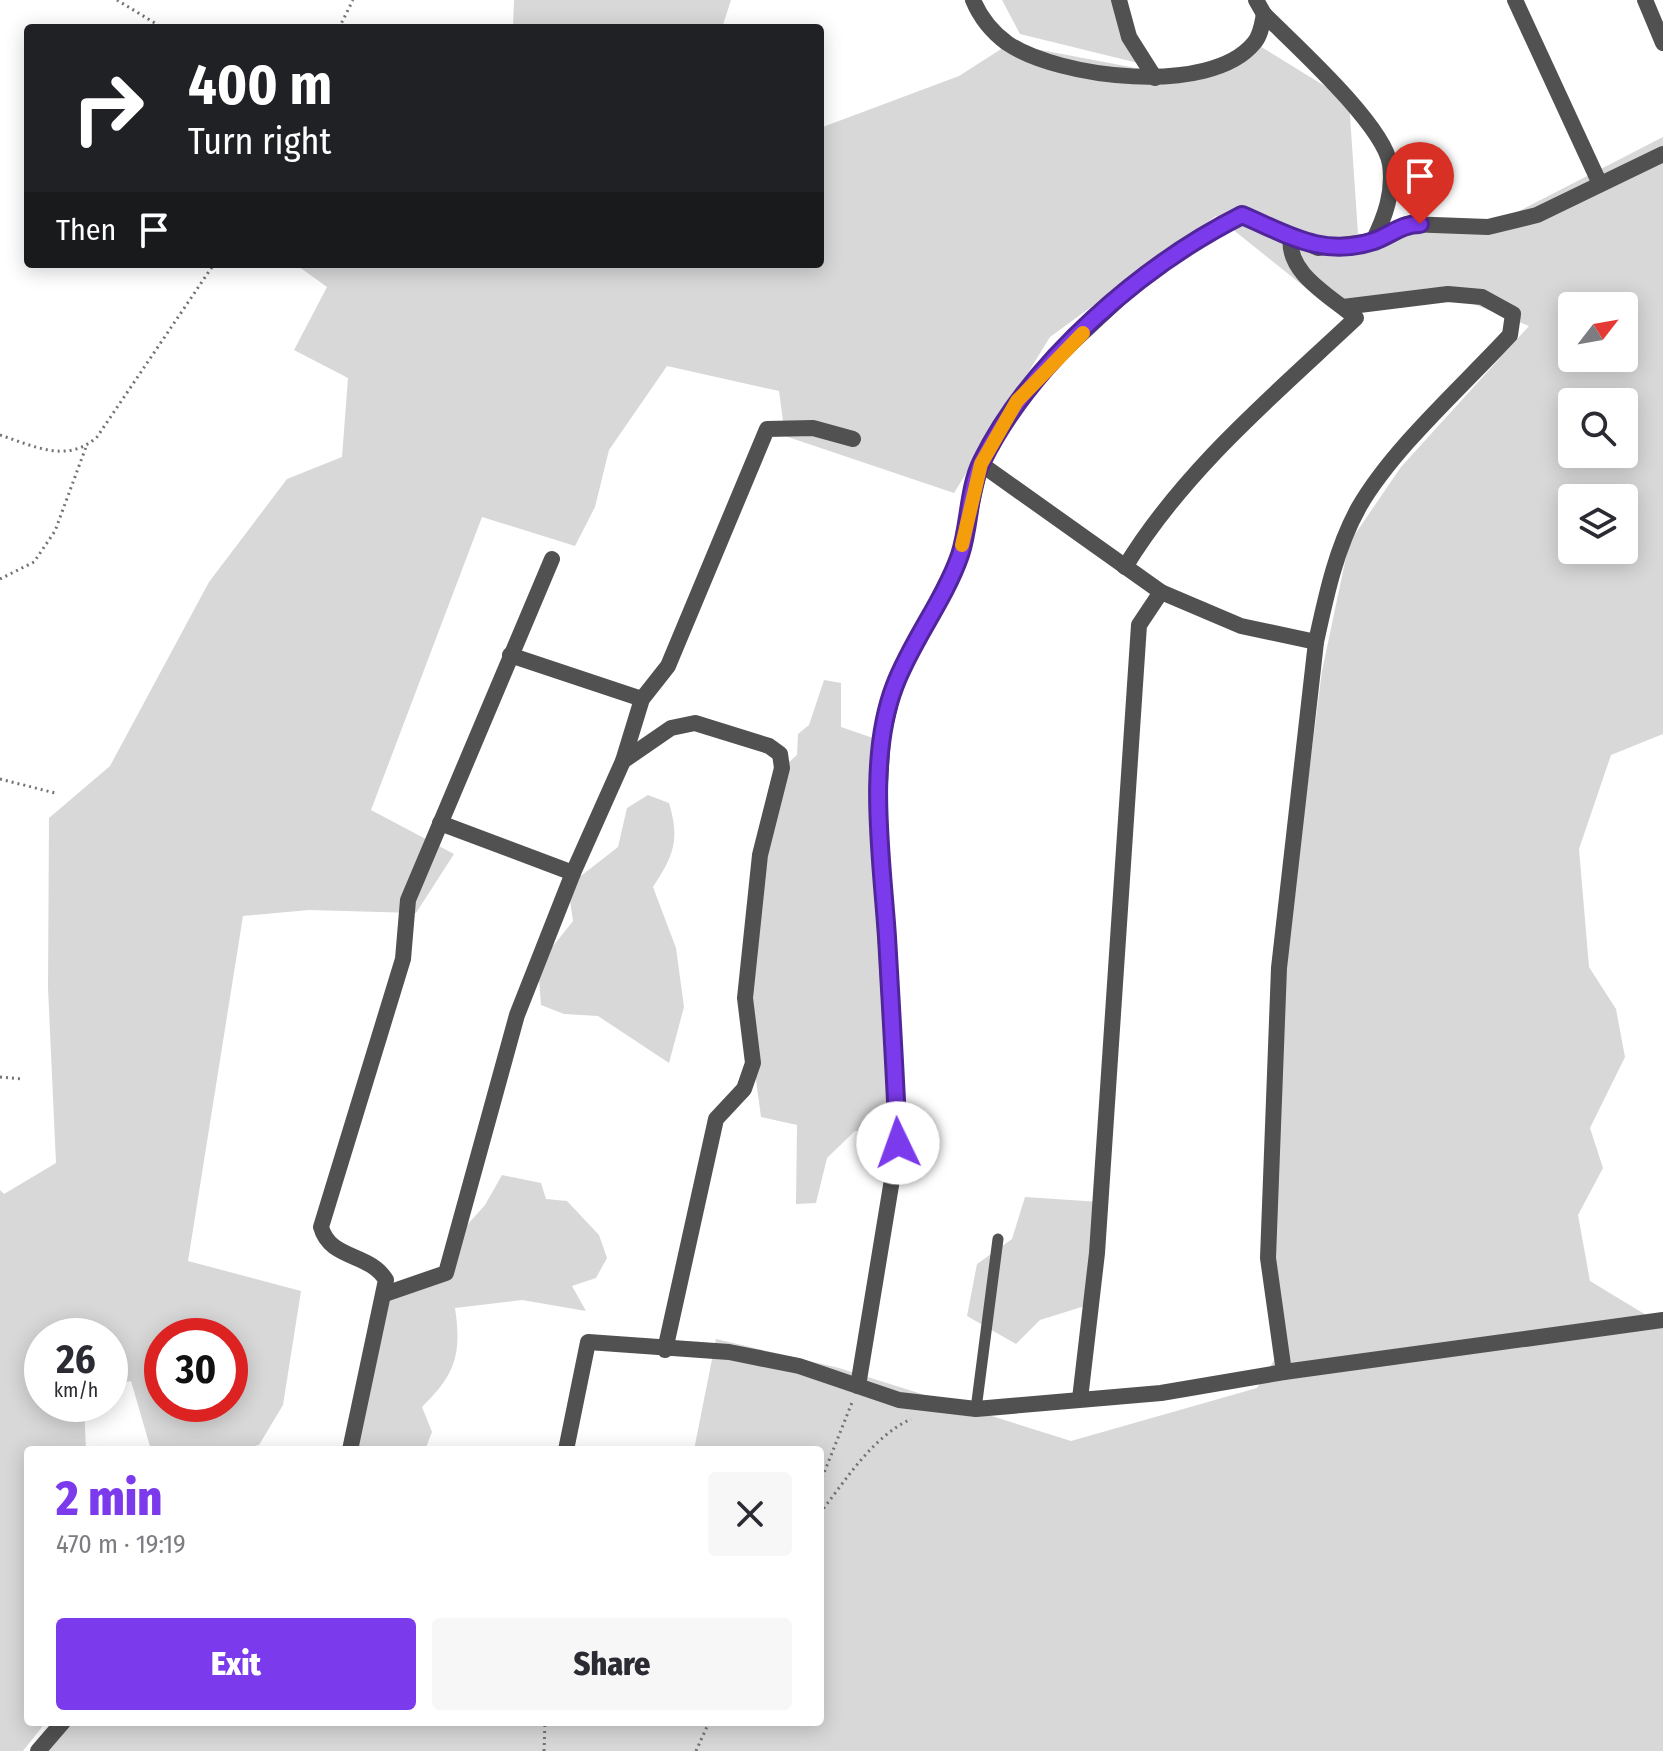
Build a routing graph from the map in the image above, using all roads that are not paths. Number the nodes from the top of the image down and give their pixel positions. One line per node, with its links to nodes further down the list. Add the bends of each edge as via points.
1 (973, 0): 7 (street, via 994,32 1031,55 1071,67)
2 (1119, 0): 7 (street, via 1129,37)
3 (1515, 0): 9 (street)
4 (1645, 0): 6 (street)
5 (1260, 7): 7 (street, via 1259,35 1246,51 1199,71); 11 (street, via 1349,101 1390,162 1386,215)
6 (1663, 43)
7 (1155, 78)
8 (1663, 154): 9 (street)
9 (1600, 184): 11 (street, via 1516,222 1488,227 1407,224)
10 (1291, 236): 11 (street, via 1318,248); 12 (street, via 1288,252 1298,269); 14 (street, via 1242,215 1147,273 1046,367 1017,401)
11 (1373, 241)
12 (1343, 307): 16 (street, via 1356,318 1226,442 1153,522); 18 (street, via 1448,294 1482,297 1513,314 1510,335 1398,456 1359,507 1331,575)
13 (853, 439): 20 (street, via 813,428 767,429 668,666)
14 (981, 464): 16 (street); 29 (street, via 960,555 895,685 883,735 878,814 898,1143)
15 (552, 559): 19 (street)
16 (1125, 567): 17 (street)
17 (1161, 592): 18 (street, via 1241,626); 30 (street, via 1139,625 1098,1240)
18 (1316, 642): 28 (street, via 1279,968 1268,1258)
19 (510, 655): 20 (street); 22 (street)
20 (642, 699): 21 (street)
21 (623, 761): 23 (street); 27 (street, via 671,728 695,723 769,746 780,754 782,768 760,855 745,998 753,1063 744,1089 716,1119)
22 (440, 823): 23 (street); 25 (street, via 408,900 403,959 321,1227 325,1241 336,1250 380,1269)
23 (573, 873): 25 (street, via 517,1015 446,1273)
24 (998, 1239): 31 (lane)
25 (385, 1294): 32 (street)
26 (1663, 1320): 28 (street)
27 (665, 1350): 29 (street, via 729,1352 799,1366); 33 (street, via 588,1342)
28 (1284, 1372): 30 (street, via 1161,1393)
29 (858, 1386): 31 (street, via 899,1400)
30 (1080, 1399): 31 (street)
31 (976, 1409)
32 (351, 1446)
33 (567, 1446)
34 (60, 1726): 35 (street)
35 (38, 1751)

